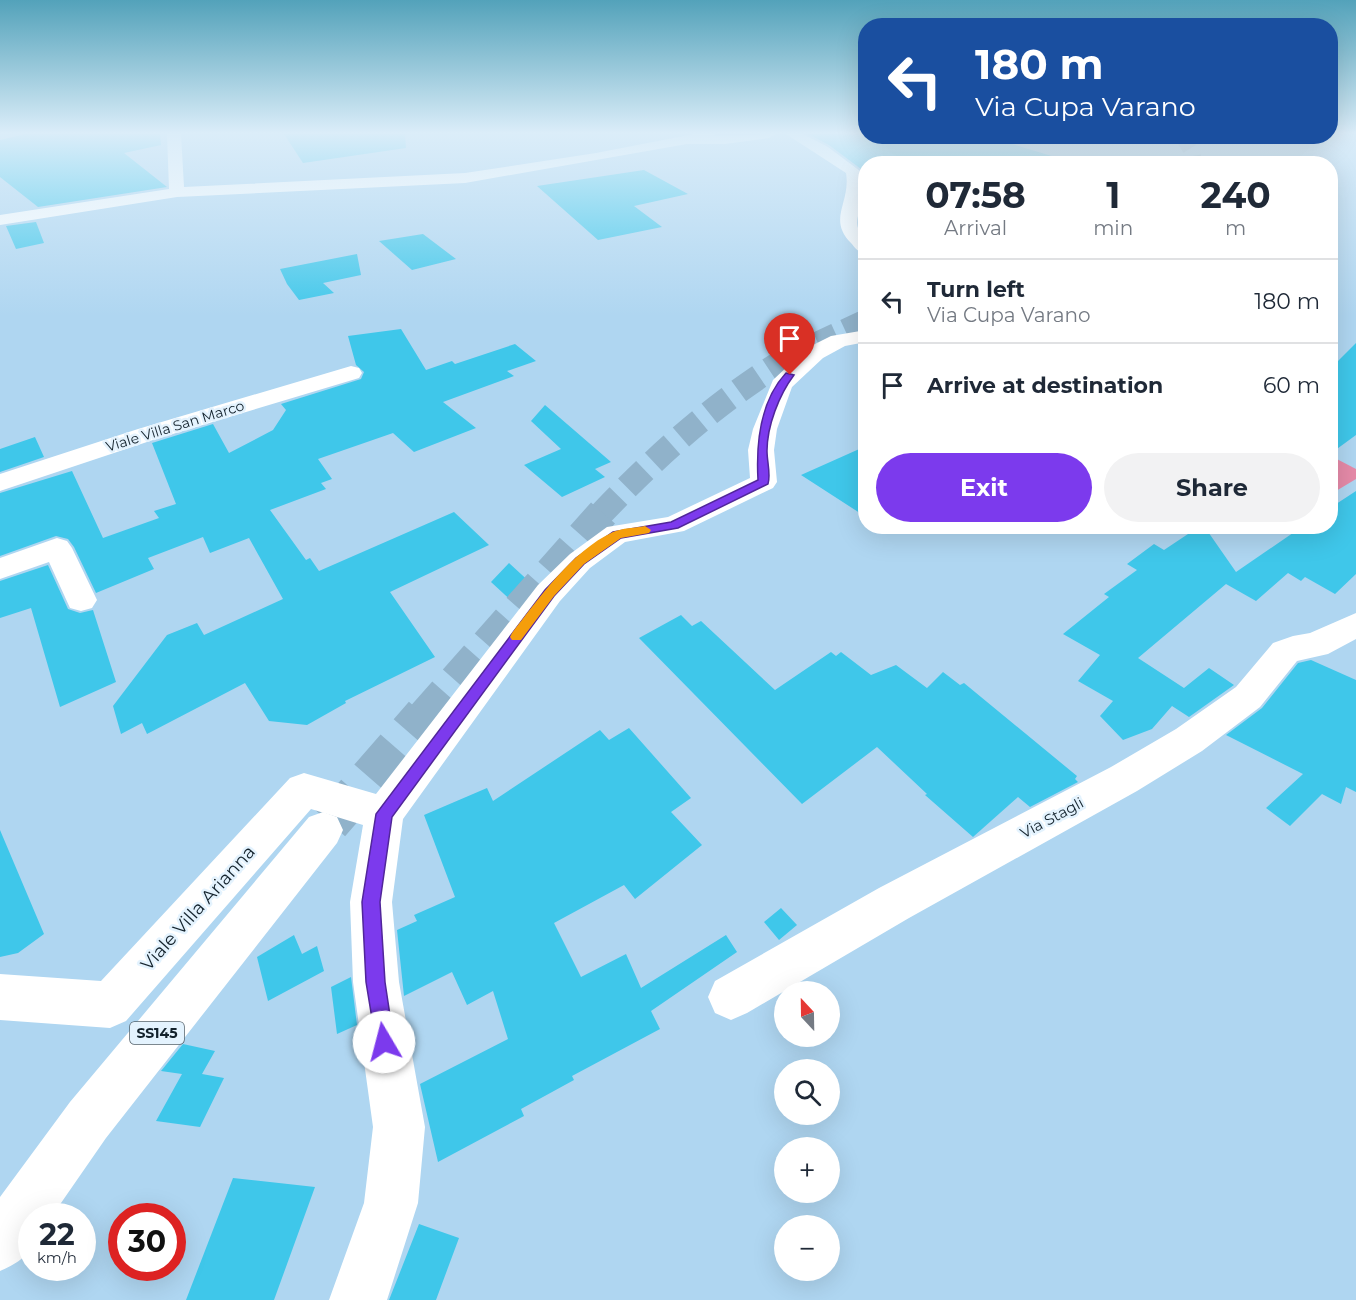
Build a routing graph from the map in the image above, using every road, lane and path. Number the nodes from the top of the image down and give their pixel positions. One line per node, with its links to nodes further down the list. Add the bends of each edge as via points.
1 (160, 195): 3 (main road)
2 (854, 195): 4 (main road, via 847,221 849,232)
3 (0, 220)
4 (858, 241)
5 (858, 337): 11 (main road, via 839,341 815,354 781,385 765,429 764,482 674,525 617,534 580,561 549,593)
6 (351, 373): 7 (main road, Viale Villa San Marco)
7 (0, 483)
8 (0, 569): 9 (main road, via 57,548)
9 (81, 600)
10 (1356, 625): 14 (main road, Via Stagli, via 1316,645 1285,652 1240,705 1124,779 894,903)
11 (384, 814): 13 (main road, Viale Villa Arianna, via 304,790 110,1005); 16 (main road, via 371,902 376,982 399,1127 391,1203)
12 (323, 830): 15 (main road, SS145, via 88,1120)
13 (0, 997)
14 (731, 997)
15 (0, 1244)
16 (358, 1300)

